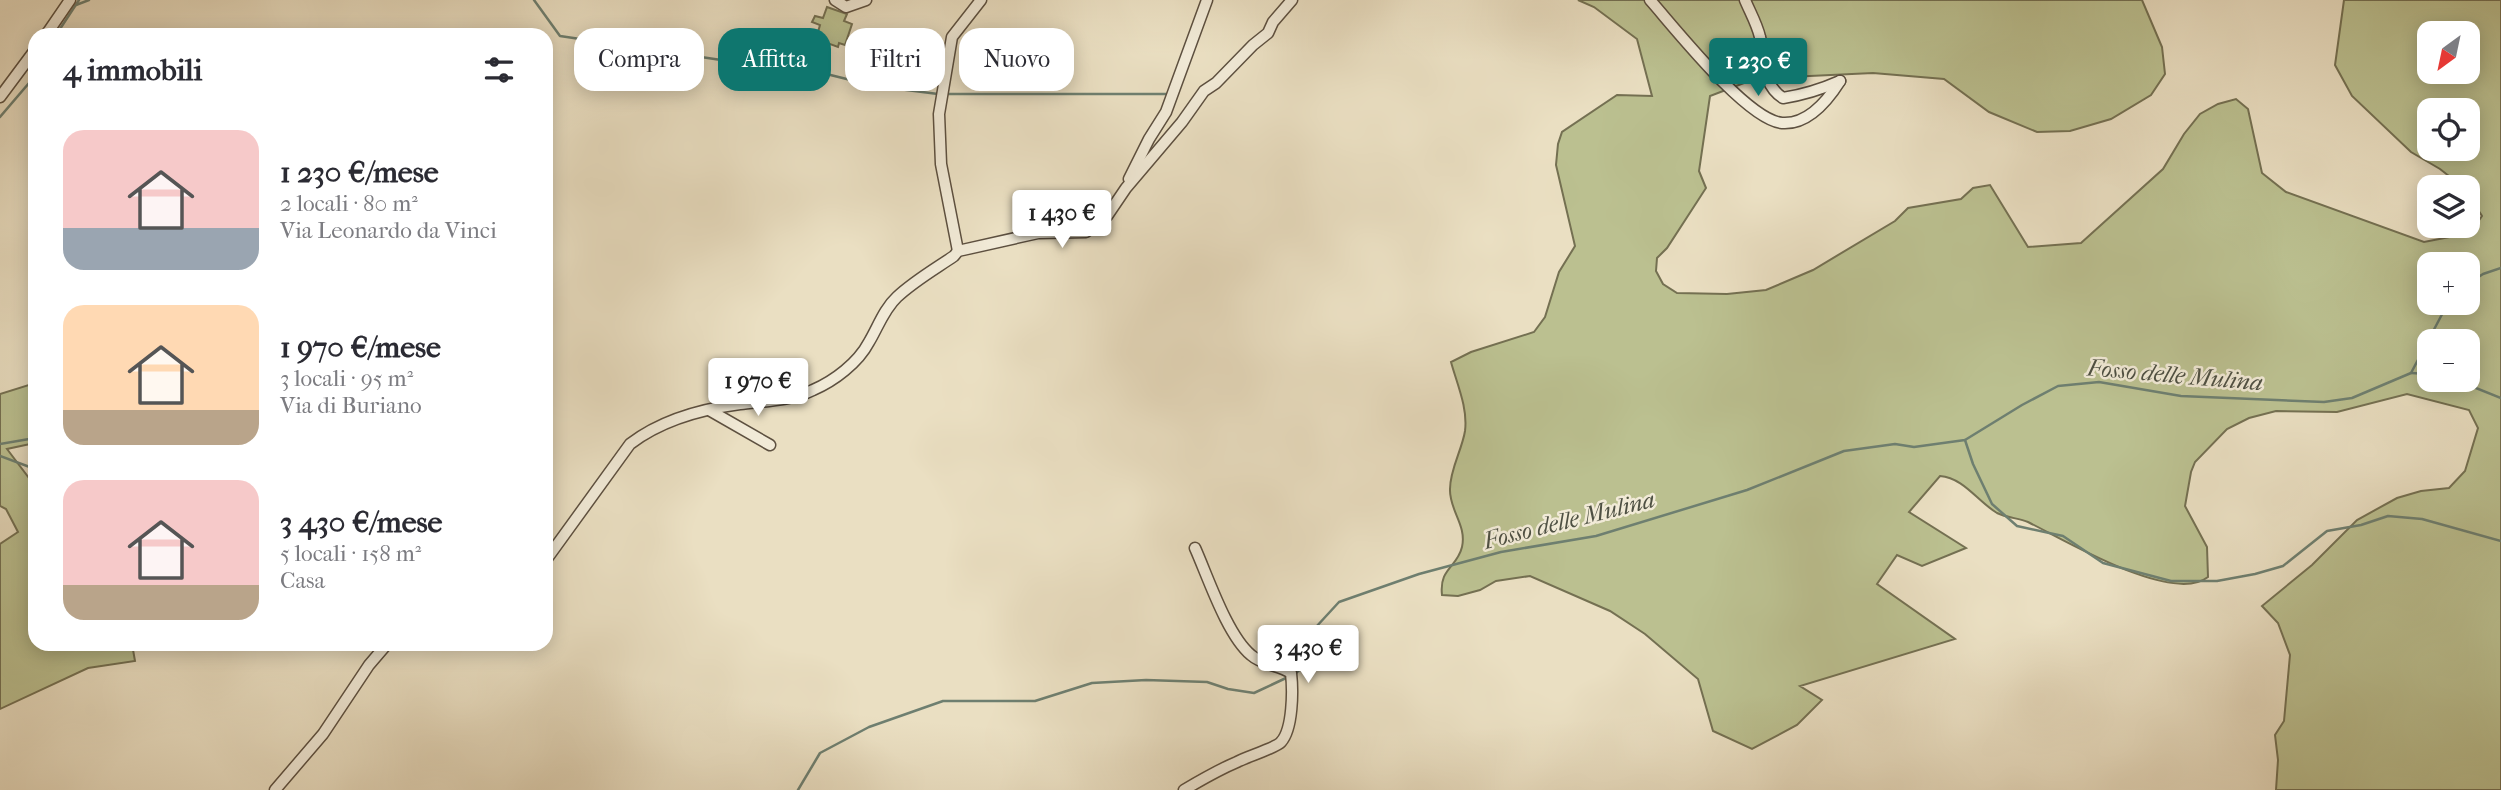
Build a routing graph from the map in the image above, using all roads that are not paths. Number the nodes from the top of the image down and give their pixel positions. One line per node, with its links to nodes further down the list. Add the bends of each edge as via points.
1 (69, 0): 9 (street)
2 (835, 0): 3 (street, via 846,7)
3 (866, 0)
4 (981, 0): 13 (street, via 952,37 939,114 941,164)
5 (1206, 0): 12 (street, via 1166,112)
6 (1292, 0): 12 (street, via 1268,33 1204,90)
7 (1650, 0): 8 (street, via 1706,65 1758,111 1781,123 1801,119 1821,107 1840,81 1783,98 1773,91)
8 (1745, 0)
9 (51, 28)
10 (28, 59): 11 (street)
11 (0, 97)
12 (1126, 188): 13 (street, via 1107,216 1086,232 1038,233)
13 (958, 251): 14 (street, via 896,298 880,318 868,345 835,377 811,391)
14 (708, 410): 15 (street); 17 (street, via 646,432 630,444)
15 (770, 444)
16 (1195, 548): 20 (street, via 1238,638 1252,656 1291,673 1293,688 1287,733 1276,747)
17 (553, 550)
18 (381, 651): 19 (street, via 323,734)
19 (275, 790)
20 (1184, 790)

